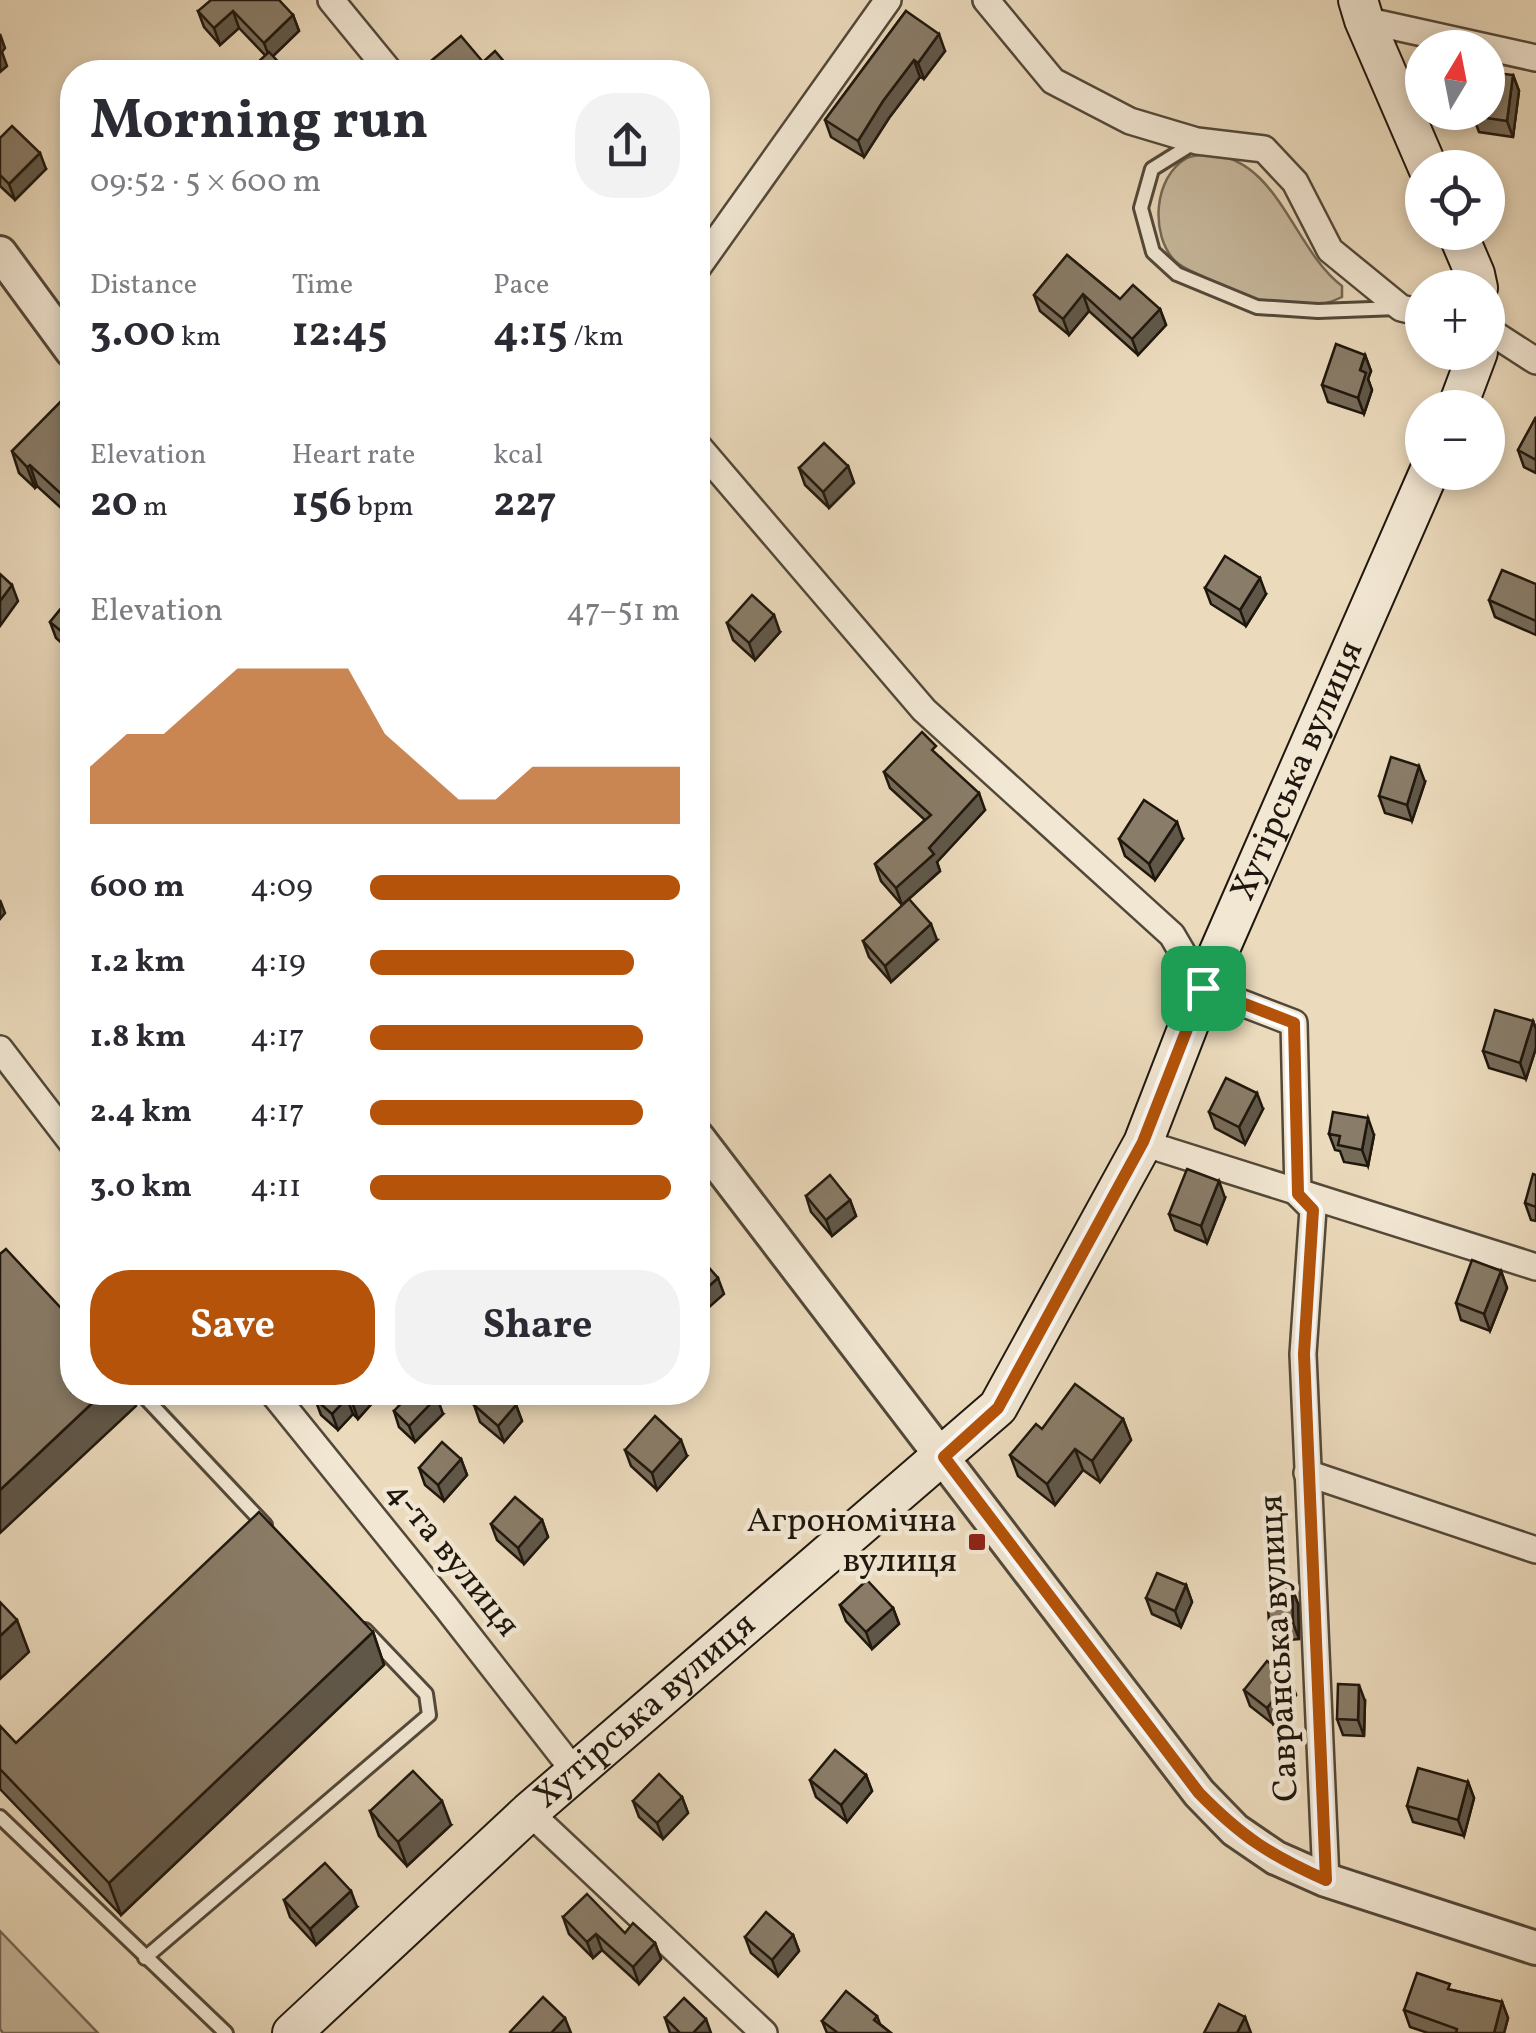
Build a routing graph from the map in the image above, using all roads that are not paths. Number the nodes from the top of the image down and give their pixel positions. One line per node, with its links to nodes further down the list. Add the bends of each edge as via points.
1 (331, 0): 6 (street)
2 (888, 0): 9 (street)
3 (986, 0): 7 (street, via 1054,81 1130,121)
4 (1361, 10): 5 (street); 8 (main road)
5 (1536, 58)
6 (380, 60)
7 (1197, 142): 11 (street, via 1264,149 1294,182 1330,250); 12 (lane, via 1152,168 1140,208 1153,252 1177,274 1257,308)
8 (1420, 150)
9 (710, 250)
10 (0, 252): 13 (street)
11 (1405, 306)
12 (1405, 311)
13 (60, 334)
14 (1505, 341): 15 (street)
15 (1536, 362)
16 (710, 460): 18 (street, via 924,710 1172,935)
17 (1421, 490): 18 (main road, Хутірська вулиця)
18 (1203, 988): 21 (main road, Хутірська вулиця); 23 (street, Савранська вулиця, via 1294,1023)
19 (0, 1048): 20 (street)
20 (60, 1127)
21 (1143, 1142): 23 (street); 27 (main road, Хутірська вулиця, via 998,1408)
22 (710, 1154): 27 (street)
23 (1298, 1194): 24 (street); 28 (street, Савранська вулиця, via 1313,1210 1304,1354)
24 (1536, 1266)
25 (152, 1405): 29 (lane)
26 (283, 1405): 32 (street, 4-та вулиця)
27 (944, 1457): 32 (main road, Хутірська вулиця); 35 (street, via 1199,1793 1235,1830)
28 (1308, 1473): 30 (street, Савранська вулиця); 35 (street, Савранська вулиця)
29 (276, 1536)
30 (1536, 1550)
31 (358, 1622): 37 (lane, via 426,1694 429,1715)
32 (575, 1772): 33 (main road, Хутірська вулиця)
33 (529, 1812): 39 (main road, Хутірська вулиця); 40 (street)
34 (0, 1817): 37 (lane)
35 (1326, 1880): 36 (street)
36 (1536, 1948)
37 (145, 1958): 38 (lane)
38 (226, 2033)
39 (292, 2033)
40 (764, 2033)

